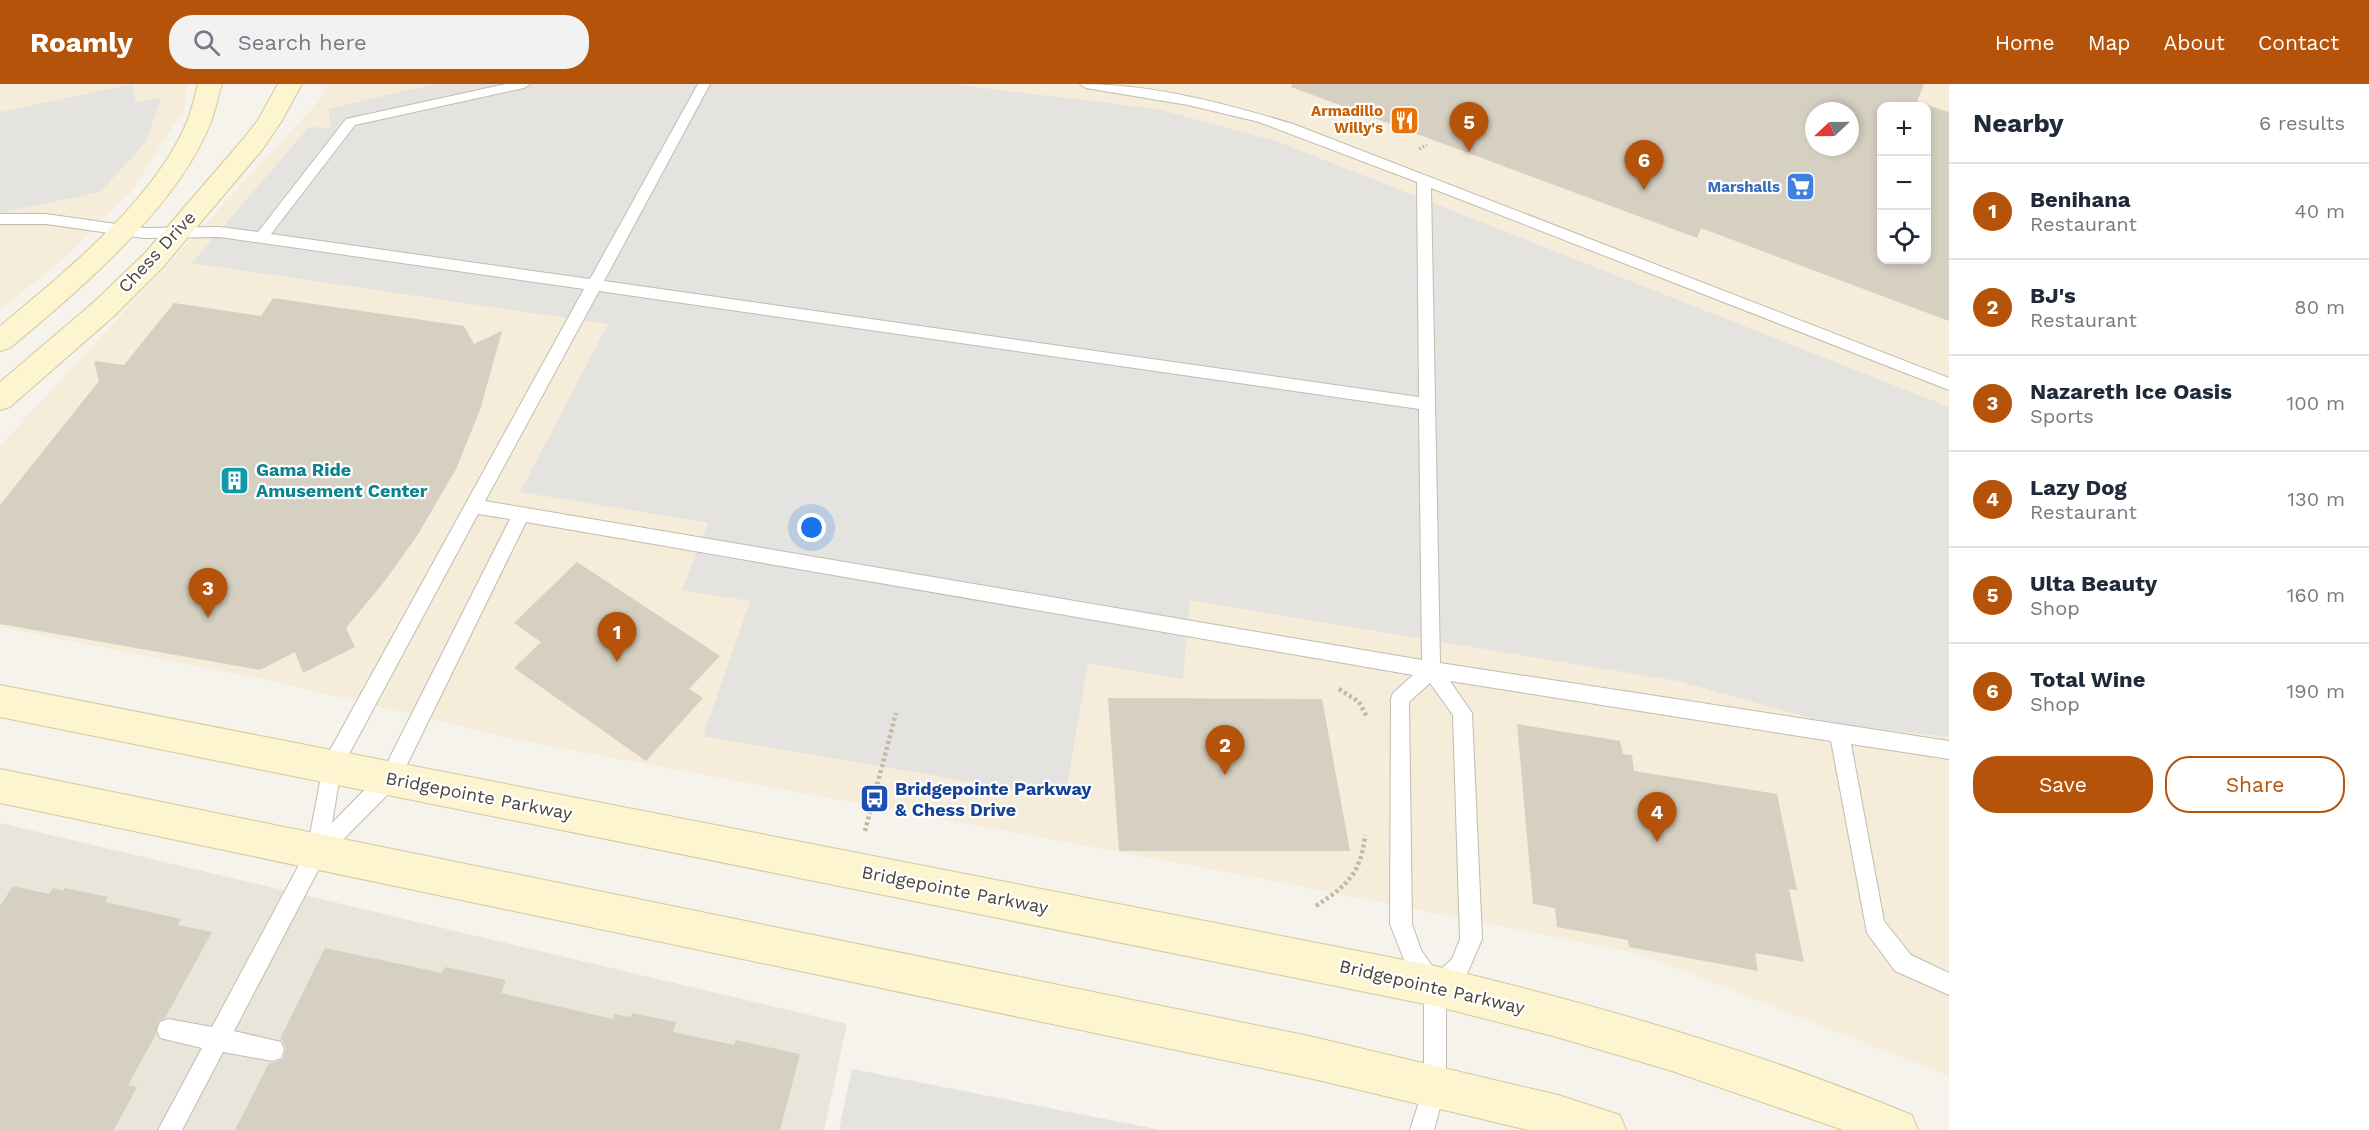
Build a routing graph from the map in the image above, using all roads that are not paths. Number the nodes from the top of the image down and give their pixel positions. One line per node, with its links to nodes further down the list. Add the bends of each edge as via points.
1 (210, 84): 8 (main road, via 202,116 180,159)
2 (290, 84): 9 (main road, Chess Drive, via 269,122)
3 (524, 84): 10 (lane, via 351,122)
4 (704, 84): 11 (lane)
5 (1086, 84): 6 (lane, via 1141,91 1239,112)
6 (1424, 178): 13 (lane); 15 (lane)
7 (0, 219): 8 (lane, via 31,217)
8 (121, 231): 9 (lane); 12 (main road)
9 (176, 235): 10 (lane, via 220,232); 14 (main road, Chess Drive, via 104,309)
10 (261, 238): 11 (lane)
11 (593, 285): 15 (lane); 16 (lane)
12 (0, 341)
13 (1949, 384)
14 (0, 399)
15 (1428, 404): 18 (lane)
16 (472, 506): 17 (lane); 22 (lane)
17 (520, 514): 18 (lane); 23 (lane)
18 (1431, 670): 20 (lane); 27 (lane, via 1400,699 1401,924 1417,967); 27 (lane, via 1462,713 1471,939 1466,960 1453,976)
19 (0, 701): 22 (main road, Bridgepointe Parkway)
20 (1839, 733): 21 (lane); 26 (lane, via 1874,926 1903,963)
21 (1949, 750)
22 (331, 767): 23 (main road, Bridgepointe Parkway); 25 (lane)
23 (390, 778): 25 (lane); 27 (main road, Bridgepointe Parkway)
24 (0, 786): 25 (main road)
25 (317, 852): 29 (lane); 31 (main road)
26 (1949, 984)
27 (1436, 986): 31 (lane); 35 (main road, Bridgepointe Parkway, via 1551,1014 1684,1054)
28 (168, 1030): 29 (lane)
29 (219, 1039): 30 (lane); 32 (lane)
30 (273, 1050)
31 (1435, 1086): 33 (lane); 34 (main road)
32 (170, 1130)
33 (1422, 1130)
34 (1605, 1130)
35 (1898, 1130)

